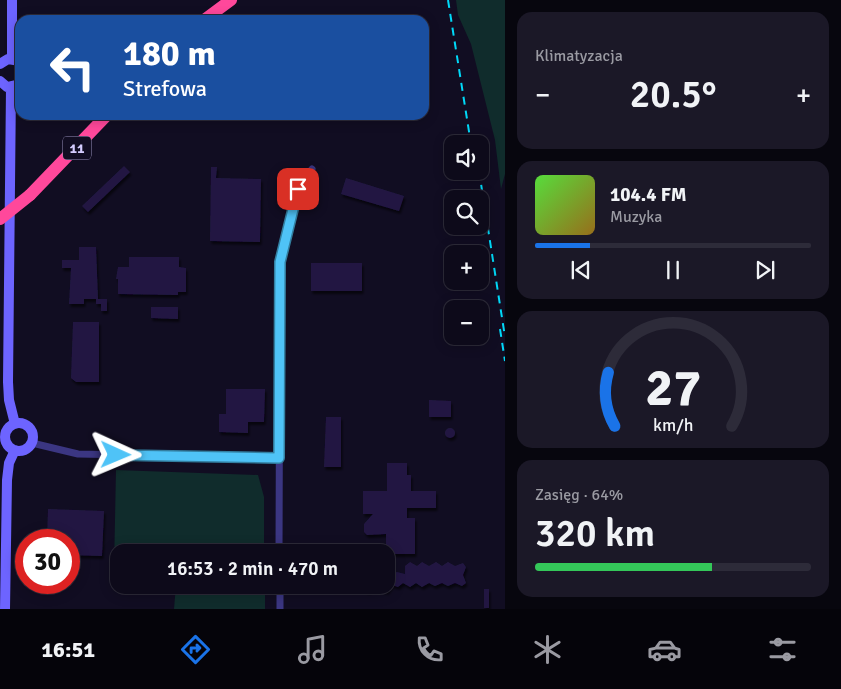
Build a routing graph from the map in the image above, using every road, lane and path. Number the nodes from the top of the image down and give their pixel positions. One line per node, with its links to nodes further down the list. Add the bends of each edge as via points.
1 (12, 0): 4 (street)
2 (231, 0): 3 (highway)
3 (211, 15)
4 (15, 45)
5 (15, 60): 6 (street)
6 (0, 64)
7 (0, 81): 8 (street)
8 (15, 86)
9 (15, 120): 13 (street, via 8,382)
10 (99, 120): 12 (highway, 11, bridge, via 30,195)
11 (312, 168): 16 (street, via 298,189 280,262)
12 (0, 219)
13 (15, 424): 14 (street, via 24,424 31,430); 15 (street, via 8,429 6,437 8,445)
14 (32, 443): 15 (street, via 25,450); 16 (street, via 78,454)
15 (15, 450): 19 (street, via 7,480)
16 (279, 458): 17 (street)
17 (280, 544)
18 (280, 594): 20 (street)
19 (5, 609)
20 (280, 609)

